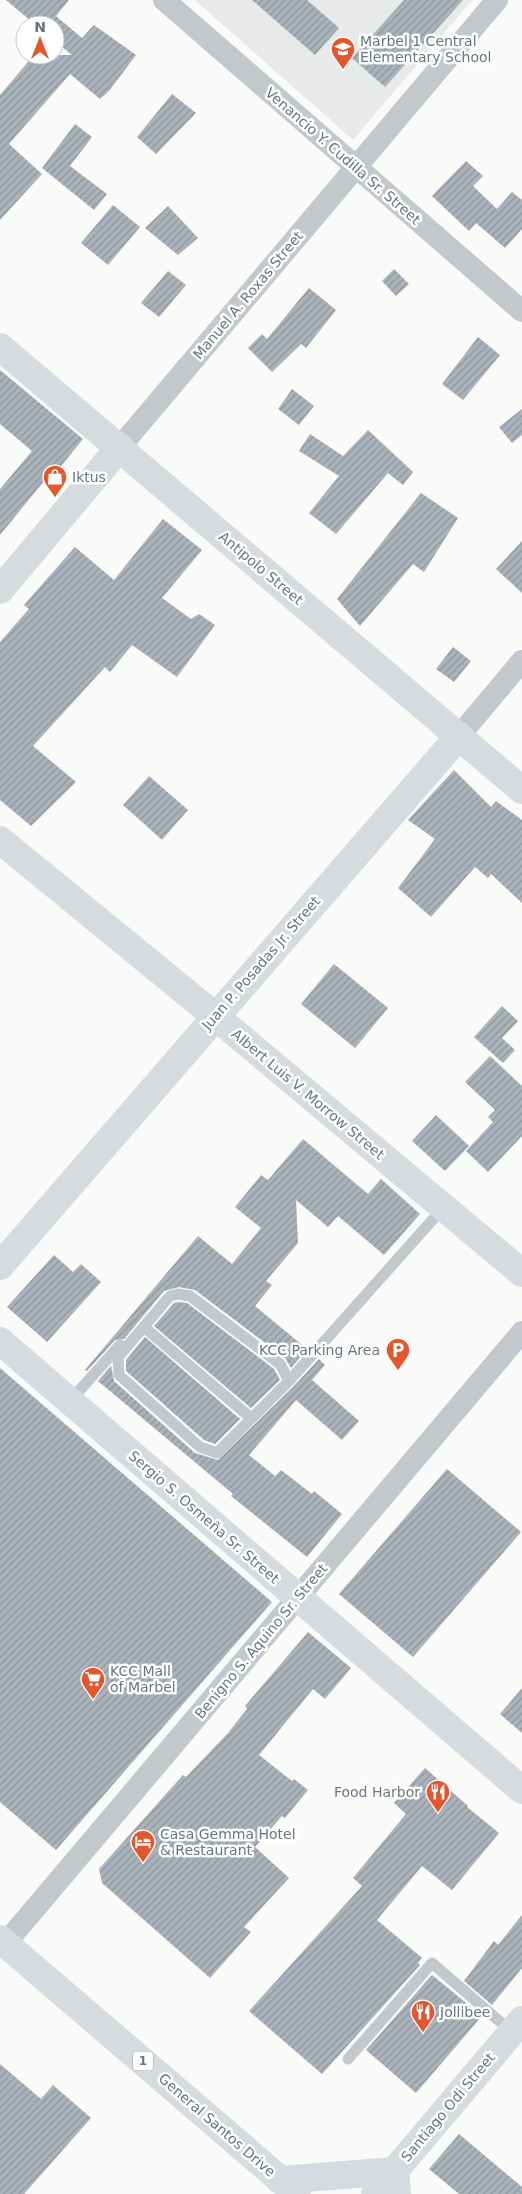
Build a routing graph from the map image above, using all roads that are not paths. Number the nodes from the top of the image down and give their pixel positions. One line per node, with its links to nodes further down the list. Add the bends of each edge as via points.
1 (164, 0): 3 (street, Venancio Y. Cudilla Sr. Street)
2 (497, 0): 3 (street, Manuel A. Roxas Street)
3 (356, 167): 4 (street, Venancio Y. Cudilla Sr. Street); 6 (street, Manuel A. Roxas Street)
4 (522, 311)
5 (0, 347): 6 (main road, Antipolo Street)
6 (120, 447): 7 (main road, Manuel A. Roxas Street); 9 (main road, Antipolo Street)
7 (0, 590)
8 (522, 661): 9 (street, Juan P. Posadas Jr. Street)
9 (459, 736): 10 (main road, Antipolo Street); 12 (main road, Juan P. Posadas Jr. Street)
10 (522, 790)
11 (0, 840): 12 (main road, Albert Luis V. Morrow Street)
12 (215, 1016): 13 (main road, Albert Luis V. Morrow Street); 14 (main road, Juan P. Posadas Jr. Street)
13 (444, 1208): 15 (main road, Albert Luis V. Morrow Street); 20 (lane)
14 (0, 1266)
15 (522, 1273)
16 (170, 1296): 17 (lane); 20 (lane, via 190,1296 280,1364); 21 (lane, via 158,1300)
17 (144, 1327): 22 (lane); 22 (lane, via 118,1357 119,1375 200,1448 217,1453)
18 (522, 1332): 23 (street, Benigno S. Aquino Sr. Street)
19 (0, 1341): 21 (main road, Sergio S. Osmeña Sr. Street)
20 (289, 1381): 22 (lane)
21 (70, 1402): 23 (main road, Sergio S. Osmeña Sr. Street)
22 (251, 1418)
23 (298, 1598): 24 (main road, Sergio S. Osmeña Sr. Street); 25 (street, Benigno S. Aquino Sr. Street)
24 (522, 1790)
25 (2, 1944): 29 (main road, General Santos Drive / 1, via 217,2123)
26 (517, 2026): 27 (lane, via 432,1963); 28 (main road, Santiago Odi Street)
27 (348, 2059)
28 (396, 2182): 29 (main road); 30 (main road, Santiago Odi Street)
29 (286, 2189)
30 (375, 2194)

